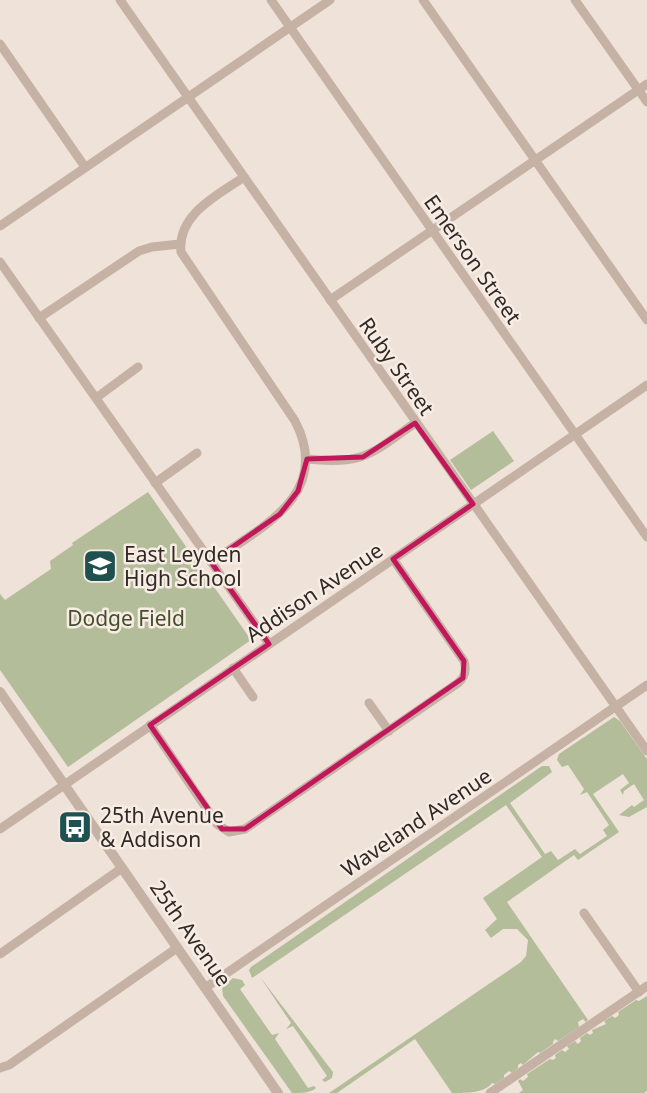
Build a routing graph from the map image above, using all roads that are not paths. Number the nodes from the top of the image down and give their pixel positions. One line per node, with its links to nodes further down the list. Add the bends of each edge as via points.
1 (120, 0): 10 (street, Ruby Street)
2 (271, 0): 6 (street, Emerson Street)
3 (330, 0): 6 (street)
4 (423, 0): 12 (street)
5 (575, 0): 9 (street)
6 (290, 27): 10 (street); 16 (street, Emerson Street)
7 (0, 44): 13 (street)
8 (647, 84): 9 (street)
9 (638, 90): 11 (street); 12 (street)
10 (188, 97): 13 (street); 14 (street, Ruby Street)
11 (647, 102)
12 (536, 161): 16 (street); 21 (street)
13 (85, 167): 15 (street)
14 (244, 177): 17 (street, via 195,212); 19 (street, Ruby Street)
15 (0, 226)
16 (433, 231): 19 (street); 26 (street, Emerson Street)
17 (180, 244): 20 (street, via 139,251); 28 (street, via 185,261 295,421)
18 (0, 262): 20 (street)
19 (330, 300): 25 (street, Ruby Street)
20 (39, 318): 24 (street)
21 (647, 320)
22 (138, 367): 24 (street)
23 (647, 385): 26 (street, Addison Avenue)
24 (96, 398): 29 (street)
25 (415, 422): 28 (street, via 363,457 340,462); 30 (street, Ruby Street)
26 (574, 434): 30 (street, Addison Avenue); 31 (street, Emerson Street)
27 (197, 453): 29 (street)
28 (307, 459): 33 (street, via 298,491 280,514)
29 (156, 482): 33 (street)
30 (473, 504): 32 (street, Addison Avenue); 40 (street, Ruby Street)
31 (647, 537)
32 (393, 559): 34 (street, Addison Avenue); 42 (street, via 466,667 458,683)
33 (211, 562): 34 (street)
34 (269, 644): 35 (street, Addison Avenue)
35 (233, 668): 38 (street); 41 (street, Addison Avenue)
36 (647, 685): 40 (street, Waveland Avenue)
37 (0, 691): 44 (street, 25th Avenue)
38 (253, 697)
39 (369, 703): 42 (street)
40 (616, 707): 43 (street, Ruby Street); 50 (street, Waveland Avenue)
41 (150, 725): 42 (street, via 217,824 229,832 245,829); 44 (street, Addison Avenue)
42 (389, 731)
43 (647, 751)
44 (64, 784): 45 (street, Addison Avenue); 46 (street, 25th Avenue)
45 (0, 829)
46 (122, 868): 48 (street, 25th Avenue); 49 (street)
47 (584, 913): 51 (street)
48 (177, 948): 50 (street, 25th Avenue); 52 (street)
49 (0, 954)
50 (205, 988): 53 (street, 25th Avenue)
51 (643, 989): 54 (street)
52 (0, 1068)
53 (278, 1093)
54 (490, 1093)

